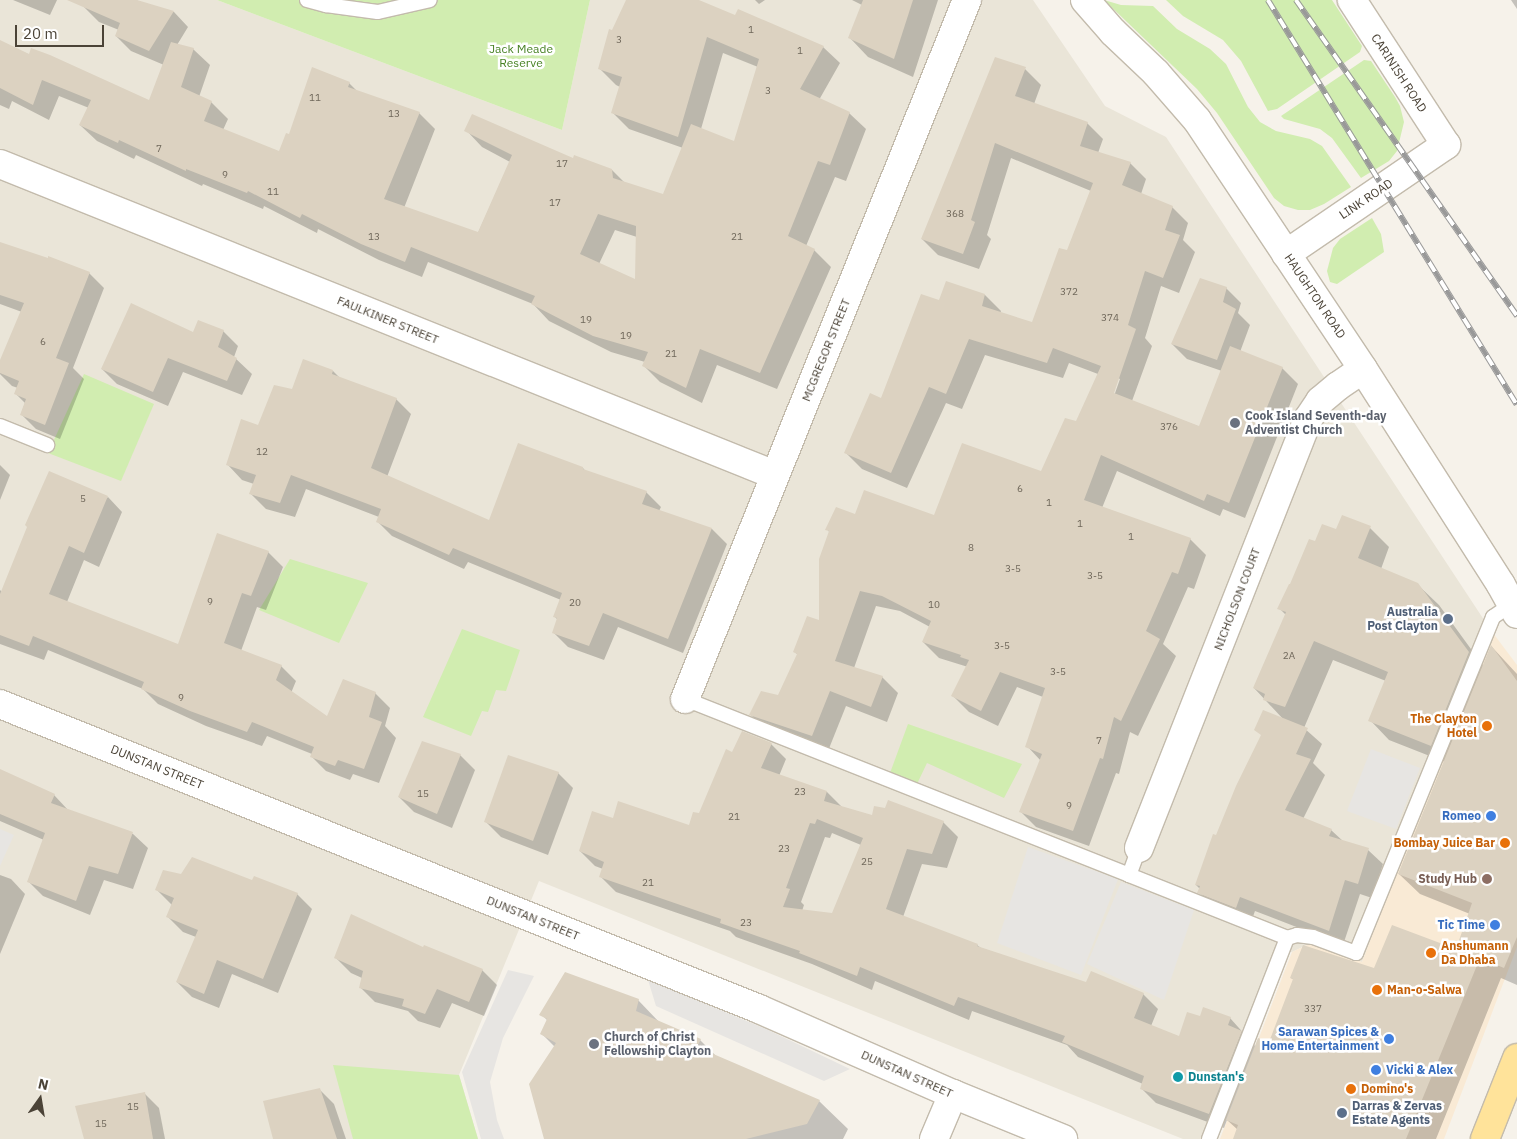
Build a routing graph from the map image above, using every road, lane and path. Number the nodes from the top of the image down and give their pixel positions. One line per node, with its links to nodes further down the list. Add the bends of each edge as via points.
1 (307, 0): 2 (lane, via 378,12)
2 (430, 0)
3 (967, 0): 12 (street, MCGREGOR STREET)
4 (1085, 0): 8 (street, HAUGHTON ROAD, via 1187,106)
5 (1352, 0): 6 (street, CARINISH ROAD)
6 (1446, 145): 8 (street, LINK ROAD)
7 (0, 164): 12 (street, FAULKINER STREET)
8 (1286, 254): 9 (street, HAUGHTON ROAD)
9 (1363, 369): 13 (street, HAUGHTON ROAD); 16 (street, NICHOLSON COURT, via 1320,401 1308,419)
10 (0, 426): 11 (lane)
11 (47, 445)
12 (775, 475): 14 (street, MCGREGOR STREET)
13 (1515, 610): 18 (lane, via 1493,617 1356,953 1313,937 1298,935)
14 (685, 699): 17 (lane)
15 (0, 704): 20 (street, DUNSTAN STREET, via 759,1009)
16 (1139, 848): 17 (lane)
17 (1129, 875): 18 (lane)
18 (1287, 938): 23 (lane)
19 (1517, 1059): 24 (main road)
20 (953, 1094): 21 (street); 22 (street, DUNSTAN STREET)
21 (934, 1139)
22 (1063, 1139)
23 (1209, 1139)
24 (1484, 1139)

